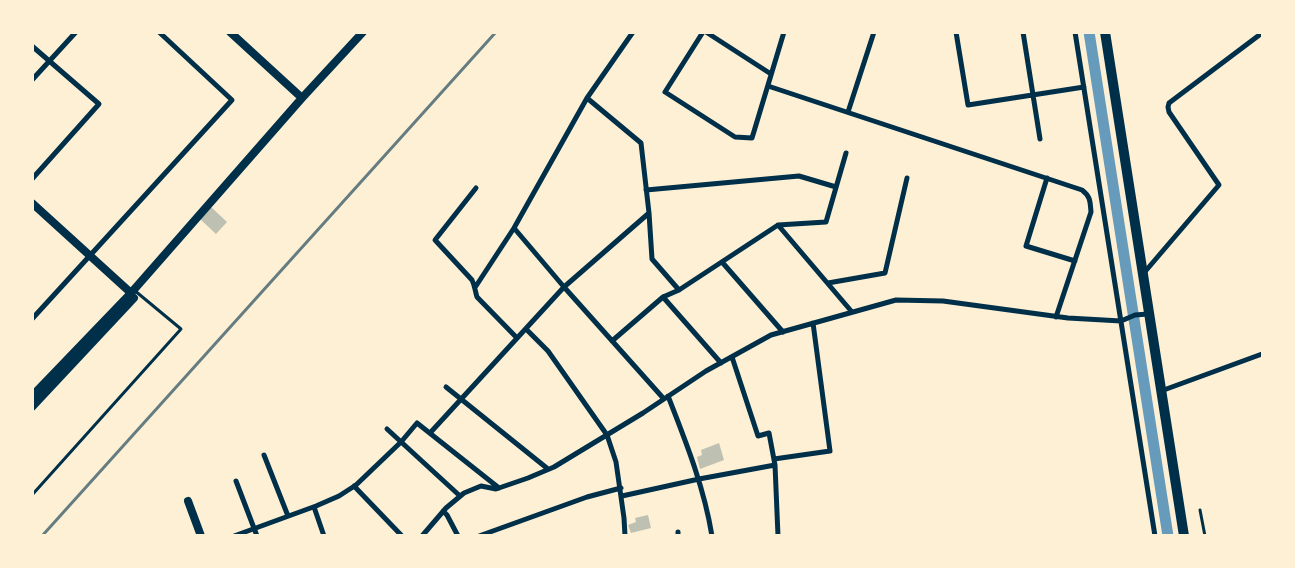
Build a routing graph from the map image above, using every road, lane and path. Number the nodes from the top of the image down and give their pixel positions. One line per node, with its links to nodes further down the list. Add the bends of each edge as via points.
1 (76, 32): 15 (street)
2 (159, 32): 36 (street, via 232,100)
3 (230, 32): 21 (street)
4 (363, 32): 21 (street)
5 (633, 32): 22 (street)
6 (705, 32): 16 (street); 18 (street, via 665,92 735,137 752,138)
7 (784, 32): 16 (street)
8 (874, 32): 23 (street)
9 (956, 32): 20 (street, via 968,105)
10 (1023, 32): 20 (street)
11 (1075, 32): 19 (street)
12 (1105, 32): 39 (highway)
13 (1262, 33): 39 (street, via 1169,103 1169,112 1220,186)
14 (32, 46): 15 (street)
15 (50, 61): 17 (street); 28 (street, via 99,104)
16 (772, 74): 18 (street)
17 (32, 80)
18 (768, 86): 23 (street)
19 (1084, 87): 20 (street); 50 (street)
20 (1033, 95): 24 (street)
21 (302, 98): 44 (street)
22 (587, 98): 31 (street, via 641,143); 35 (street)
23 (848, 112): 27 (street)
24 (1040, 139)
25 (846, 153): 29 (street)
26 (907, 178): 40 (street, via 885,273)
27 (1047, 178): 37 (street, via 1088,194 1091,212); 37 (street, via 1026,246)
28 (32, 179)
29 (836, 187): 31 (street, via 799,176); 34 (street, via 826,222)
30 (476, 188): 41 (street, via 435,240)
31 (646, 190): 33 (street)
32 (32, 204): 36 (street)
33 (649, 213): 42 (street); 43 (street, via 652,259)
34 (778, 225): 38 (street); 40 (street)
35 (514, 228): 41 (street); 42 (street)
36 (90, 256): 44 (street); 49 (street)
37 (1075, 261): 48 (street)
38 (722, 262): 43 (street); 53 (street)
39 (1142, 274): 47 (highway)
40 (828, 284): 46 (street)
41 (476, 286): 54 (street, via 477,297)
42 (564, 287): 52 (street); 55 (street)
43 (679, 290): 45 (street)
44 (133, 294): 61 (street); 64 (street); 77 (lane, via 181,329)
45 (663, 297): 55 (street); 58 (street)
46 (852, 312): 48 (street, via 896,300 944,301); 51 (street)
47 (1148, 314): 50 (street); 60 (highway)
48 (1056, 317): 50 (street)
49 (32, 319)
50 (1122, 320): 97 (street)
51 (812, 323): 53 (street); 70 (street, via 830,451)
52 (526, 328): 54 (street); 67 (street, via 548,351)
53 (783, 332): 57 (street, via 771,335)
54 (517, 338): 63 (street)
55 (612, 341): 62 (street)
56 (1262, 354): 60 (street)
57 (732, 357): 58 (street); 70 (street, via 758,436 769,433)
58 (721, 363): 62 (street)
59 (446, 387): 63 (street)
60 (1161, 390): 98 (highway)
61 (32, 396)
62 (666, 397): 67 (street); 72 (street)
63 (461, 399): 66 (street); 71 (street)
64 (32, 407)
65 (387, 429): 68 (street)
66 (430, 433): 68 (street, via 417,423); 75 (street)
67 (607, 435): 71 (street); 76 (street)
68 (401, 442): 74 (street); 78 (street)
69 (264, 455): 84 (street)
70 (774, 462): 72 (street); 96 (street)
71 (548, 469): 75 (street)
72 (699, 478): 79 (street); 95 (street)
73 (236, 481): 85 (street)
74 (354, 486): 81 (street); 90 (street)
75 (499, 488): 78 (street, via 481,486)
76 (621, 488): 79 (street); 93 (street)
77 (32, 495)
78 (460, 496): 82 (street)
79 (622, 496): 94 (street)
80 (188, 501): 86 (street)
81 (314, 507): 84 (street); 89 (street)
82 (443, 510): 91 (street); 92 (street)
83 (1200, 510): 99 (lane)
84 (288, 516): 85 (street)
85 (254, 528): 87 (street); 88 (street)
86 (201, 536)
87 (234, 536)
88 (257, 536)
89 (324, 536)
90 (402, 536)
91 (422, 536)
92 (458, 536)
93 (480, 536)
94 (625, 536)
95 (712, 536)
96 (778, 536)
97 (1155, 536)
98 (1184, 536)
99 (1205, 536)

